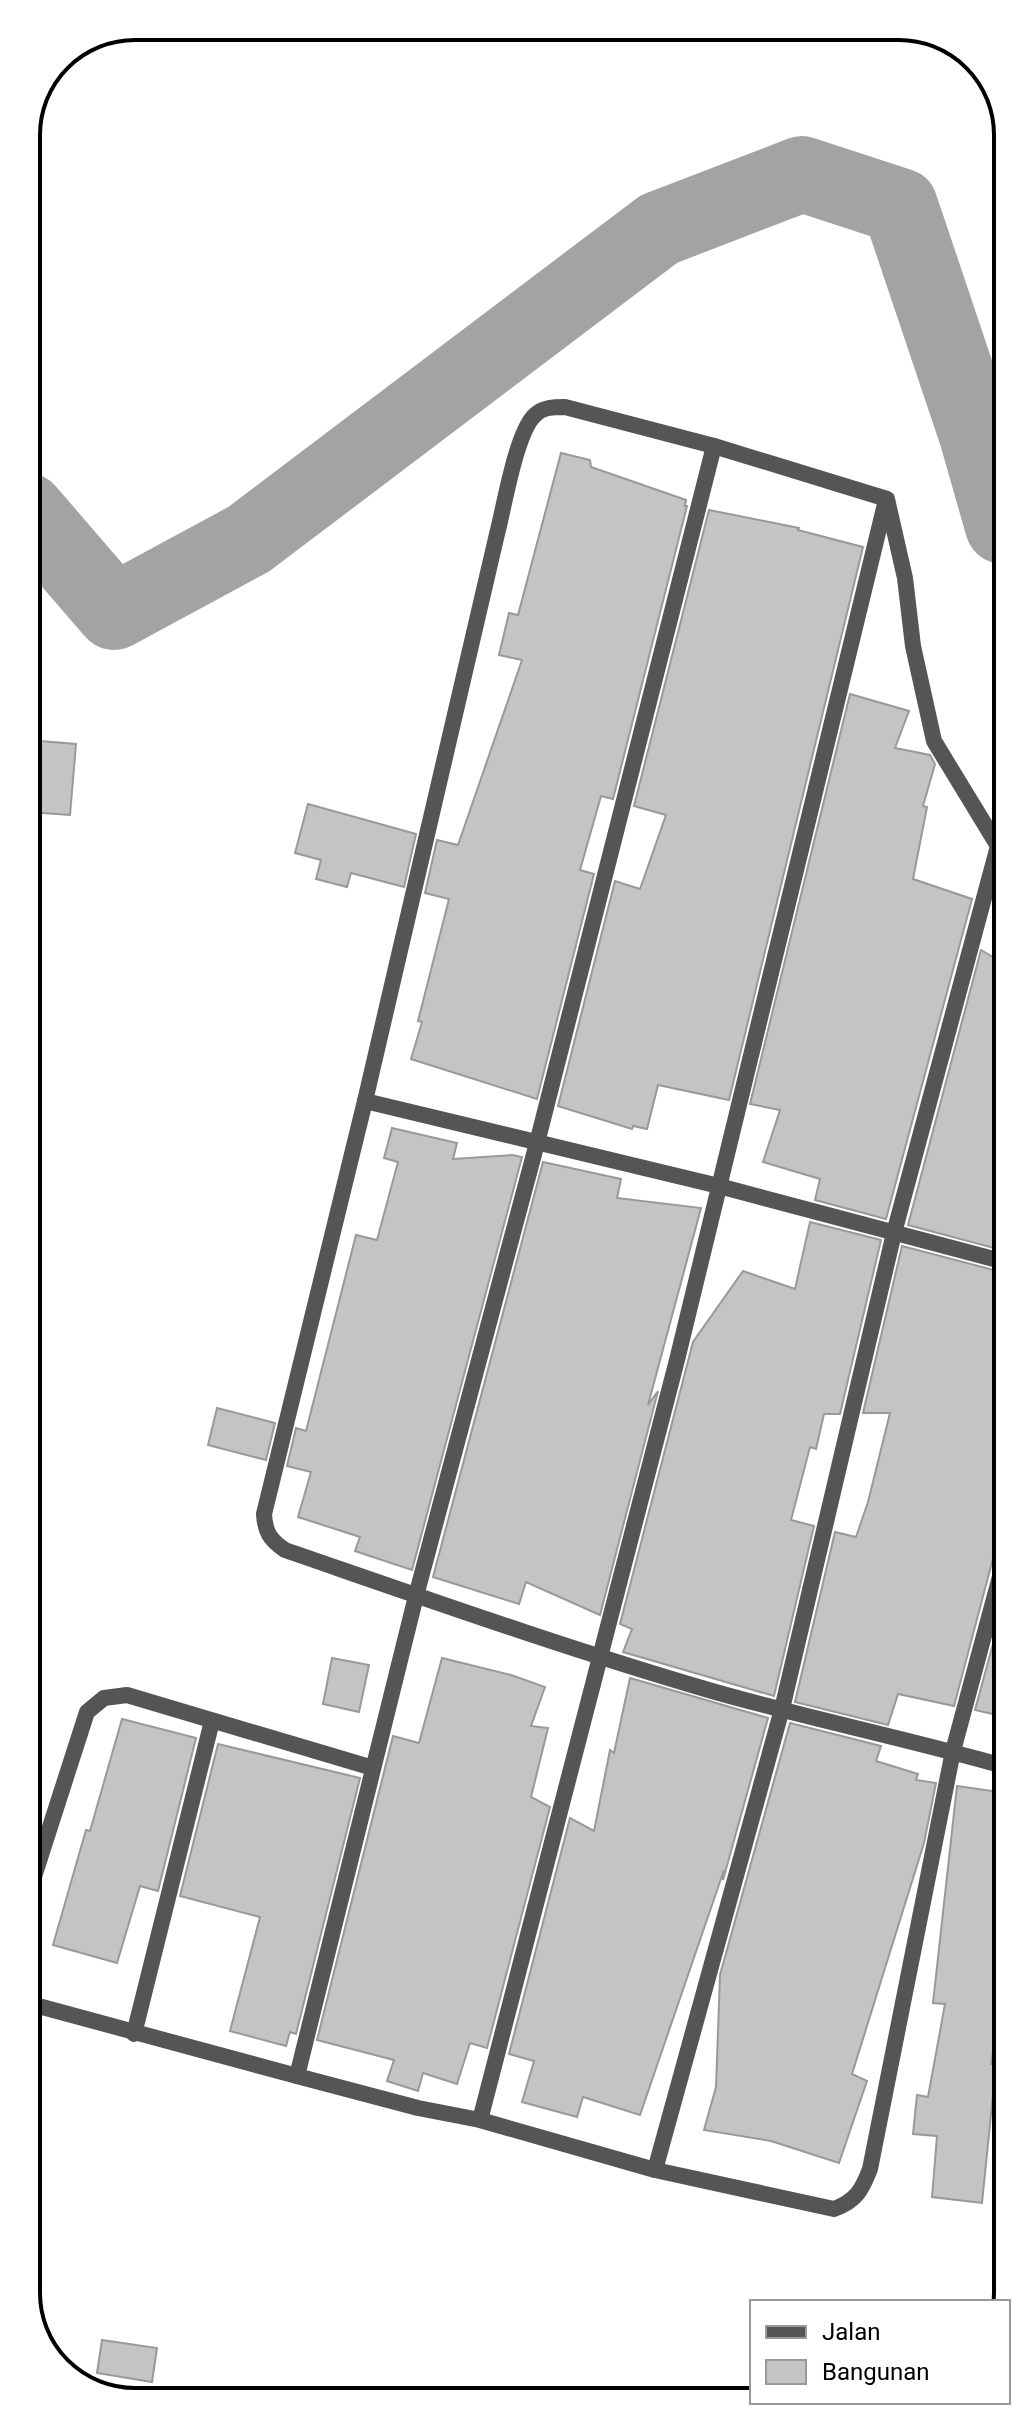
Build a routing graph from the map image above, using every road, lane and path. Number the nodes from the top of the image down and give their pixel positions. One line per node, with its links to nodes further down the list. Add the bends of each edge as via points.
1 (714, 446): 2 (street); 5 (street, via 565,407 535,415 525,429); 6 (street)
2 (887, 499): 3 (street, via 934,741); 7 (street)
3 (994, 839)
4 (994, 875): 8 (street)
5 (365, 1101): 6 (street); 10 (street, via 265,1527 285,1550)
6 (537, 1143): 7 (street); 10 (street)
7 (719, 1186): 8 (street); 12 (street)
8 (894, 1233): 9 (street); 13 (street)
9 (994, 1259)
10 (416, 1596): 12 (street); 17 (street)
11 (994, 1599): 15 (street)
12 (598, 1657): 13 (street); 22 (street)
13 (782, 1709): 15 (street); 23 (street)
14 (212, 1721): 17 (street); 18 (street, via 127,1695 95,1704 87,1712); 20 (street)
15 (953, 1751): 16 (street); 23 (street, via 862,2190 834,2209)
16 (994, 1763)
17 (373, 1768): 21 (street)
18 (40, 1858)
19 (40, 2007): 20 (street)
20 (134, 2034): 21 (street)
21 (297, 2076): 22 (street)
22 (480, 2120): 23 (street)
23 (655, 2170)

